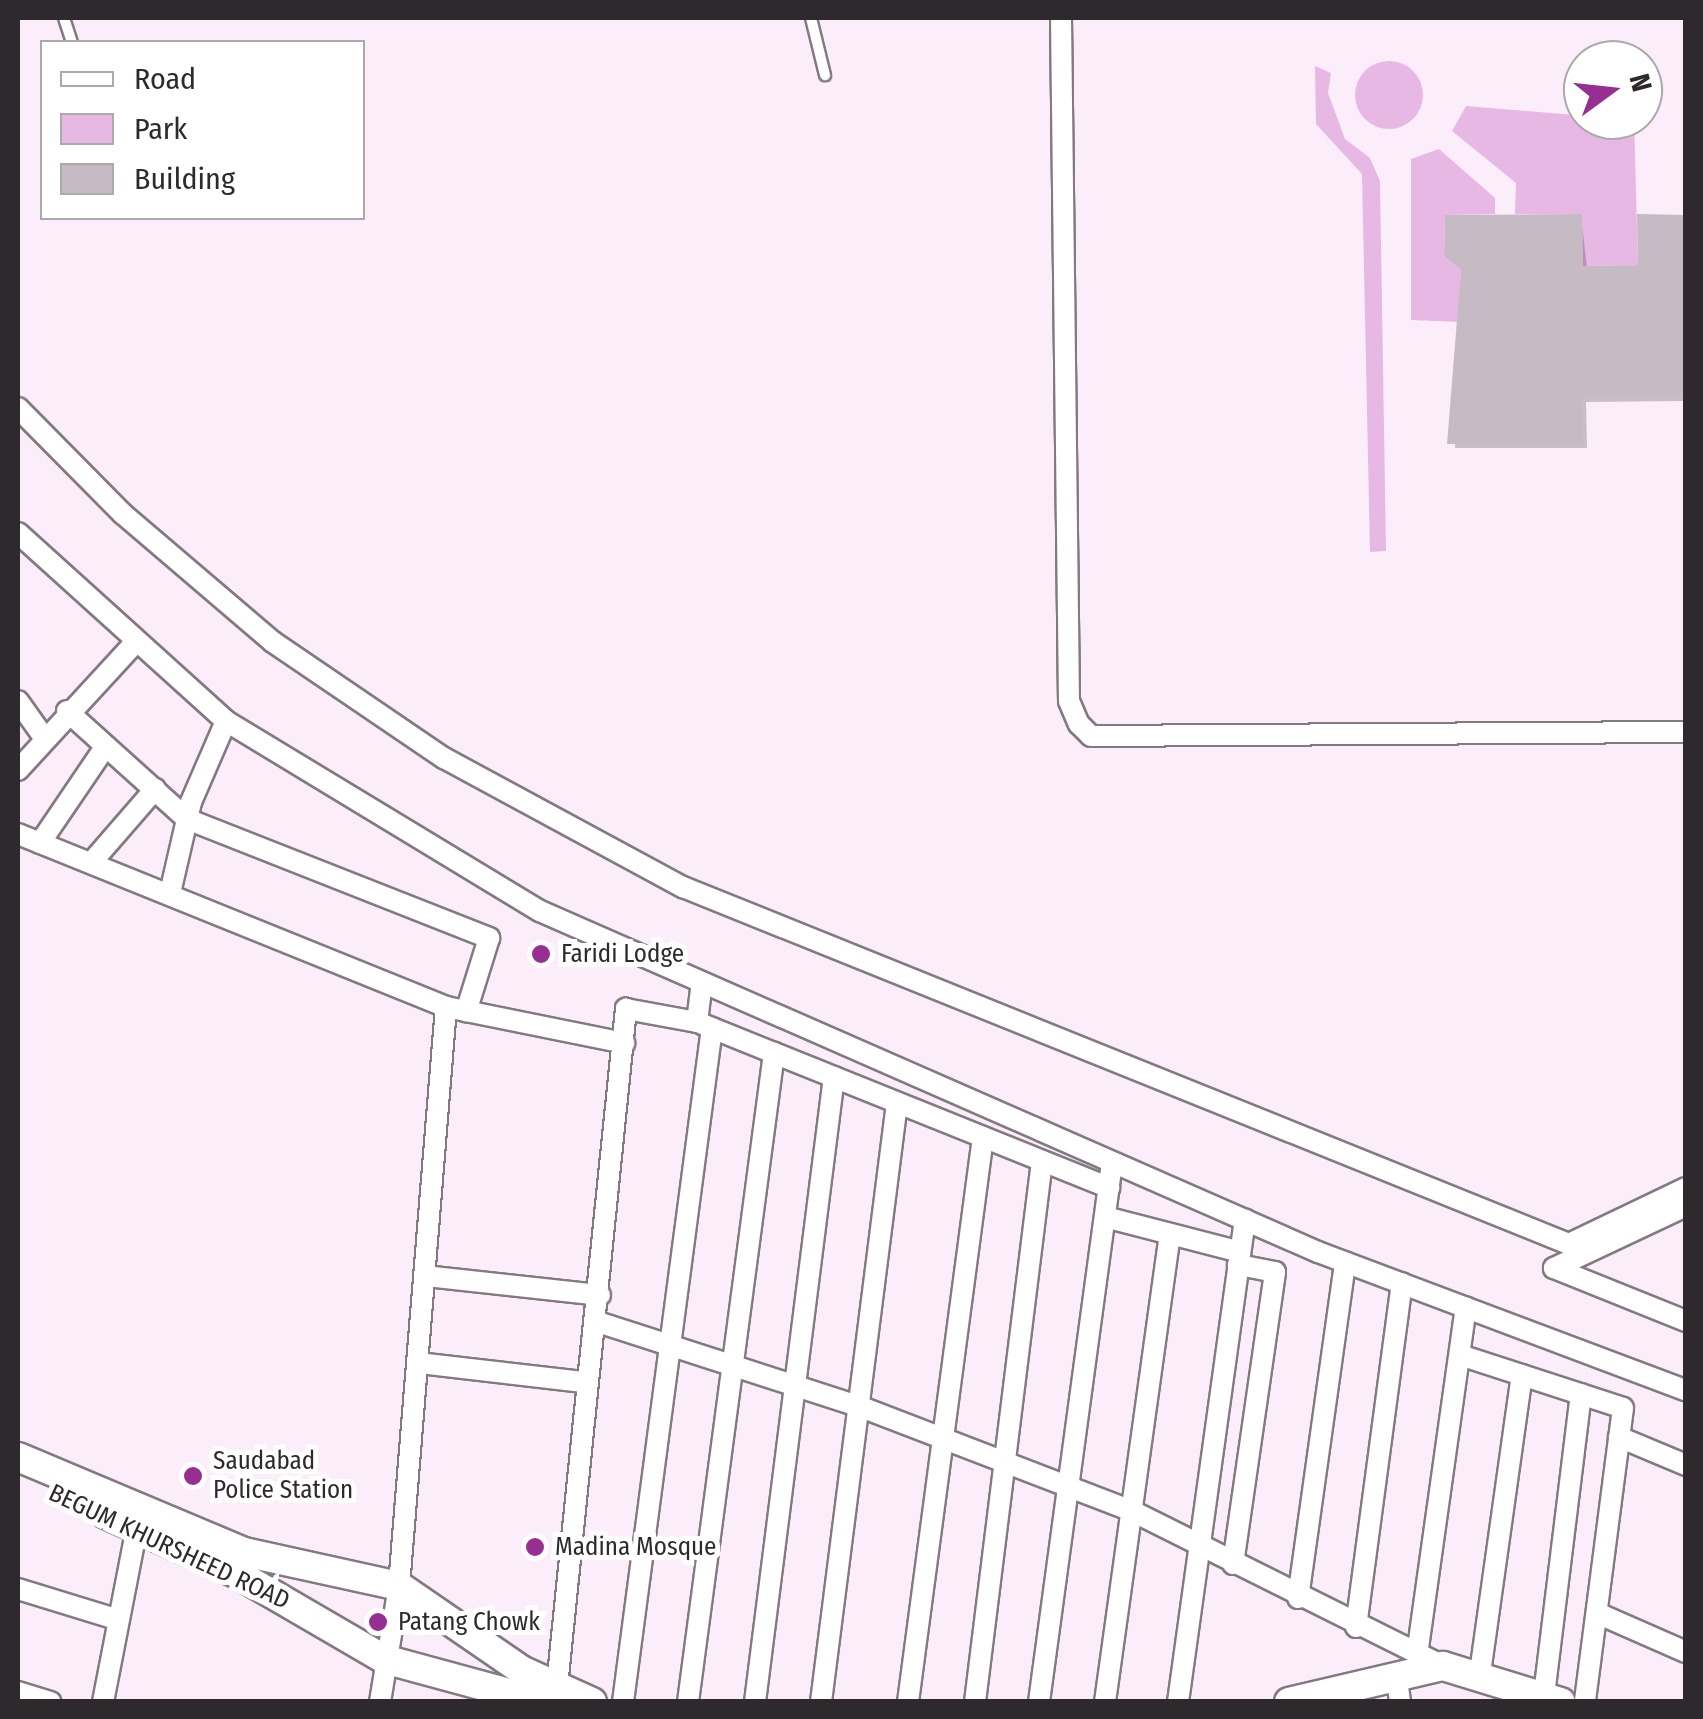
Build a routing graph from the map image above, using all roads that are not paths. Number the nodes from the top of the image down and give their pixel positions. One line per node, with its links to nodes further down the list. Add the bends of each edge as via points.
1 (811, 18): 3 (lane)
2 (1060, 18): 10 (street, via 1069,701 1079,724 1091,736)
3 (825, 75)
4 (18, 408): 31 (street, via 123,514 273,642 444,758 683,888 1569,1244)
5 (18, 532): 6 (street)
6 (133, 645): 8 (street); 9 (street)
7 (18, 701): 11 (street)
8 (68, 712): 11 (street); 12 (street)
9 (226, 721): 15 (street); 20 (street, via 540,911)
10 (1686, 732)
11 (43, 736): 13 (street)
12 (106, 746): 14 (street); 17 (street)
13 (18, 770)
14 (155, 789): 15 (street); 18 (street)
15 (188, 819): 19 (street); 21 (street, via 490,938)
16 (18, 834): 17 (street)
17 (40, 843): 18 (street)
18 (91, 863): 19 (street)
19 (170, 893): 21 (street)
20 (701, 987): 22 (street); 29 (street)
21 (456, 1009): 23 (street); 38 (street)
22 (704, 1025): 23 (street, via 626,1009); 24 (street); 44 (street)
23 (624, 1043): 40 (street)
24 (774, 1053): 25 (street); 47 (street)
25 (834, 1078): 26 (street); 50 (street)
26 (897, 1103): 27 (street); 53 (street)
27 (983, 1137): 28 (street); 55 (street)
28 (1042, 1161): 30 (street); 58 (street)
29 (1112, 1163): 30 (street); 34 (street)
30 (1108, 1188): 33 (street)
31 (1686, 1188)
32 (1686, 1206): 42 (street, via 1554,1268)
33 (1104, 1217): 35 (street); 60 (street)
34 (1244, 1220): 36 (street); 37 (street)
35 (1170, 1234): 36 (street); 61 (street)
36 (1239, 1258): 63 (street); 64 (street, via 1275,1272)
37 (1345, 1262): 39 (street); 67 (street)
38 (425, 1276): 40 (street); 46 (street)
39 (1402, 1284): 41 (street); 70 (street)
40 (600, 1295): 43 (street)
41 (1466, 1307): 45 (street); 51 (street)
42 (1686, 1320)
43 (598, 1322): 44 (street); 49 (street)
44 (670, 1342): 47 (street); 84 (street)
45 (1460, 1355): 48 (street); 72 (street)
46 (419, 1363): 49 (street); 65 (street)
47 (730, 1365): 50 (street); 85 (street)
48 (1522, 1375): 52 (street); 75 (street)
49 (584, 1382): 77 (street)
50 (794, 1388): 53 (street); 86 (street)
51 (1686, 1390)
52 (1581, 1394): 54 (street, via 1623,1408); 79 (street)
53 (860, 1407): 55 (street); 87 (street)
54 (1619, 1437): 57 (street); 68 (street)
55 (942, 1442): 58 (street); 88 (street)
56 (18, 1456): 65 (main road, BEGUM KHURSHEED ROAD, via 244,1552)
57 (1686, 1465)
58 (1006, 1466): 60 (street); 89 (street)
59 (18, 1477): 62 (main road, BEGUM KHURSHEED ROAD)
60 (1067, 1493): 61 (street); 90 (street)
61 (1132, 1511): 63 (street); 91 (street)
62 (136, 1527): 69 (street); 73 (main road, BEGUM KHURSHEED ROAD)
63 (1196, 1544): 64 (street); 92 (street)
64 (1233, 1564): 67 (street)
65 (399, 1586): 73 (street); 77 (main road, BEGUM KHURSHEED ROAD)
66 (18, 1589): 69 (street)
67 (1298, 1598): 70 (street)
68 (1597, 1613): 71 (street); 95 (street)
69 (112, 1618): 81 (street)
70 (1356, 1627): 72 (street)
71 (1686, 1652)
72 (1417, 1656): 74 (street)
73 (384, 1659): 77 (main road, BEGUM KHURSHEED ROAD); 82 (street)
74 (1444, 1666): 75 (main road); 93 (main road)
75 (1480, 1674): 79 (main road)
76 (18, 1692): 80 (street)
77 (549, 1694): 83 (main road, BEGUM KHURSHEED ROAD)
78 (1399, 1694): 79 (main road, via 1445,1680); 94 (main road)
79 (1542, 1699)
80 (50, 1702)
81 (103, 1702)
82 (380, 1702)
83 (592, 1702)
84 (624, 1702)
85 (688, 1702)
86 (755, 1702)
87 (821, 1702)
88 (908, 1702)
89 (975, 1702)
90 (1039, 1702)
91 (1105, 1702)
92 (1178, 1702)
93 (1289, 1702)
94 (1341, 1702)
95 (1585, 1702)

